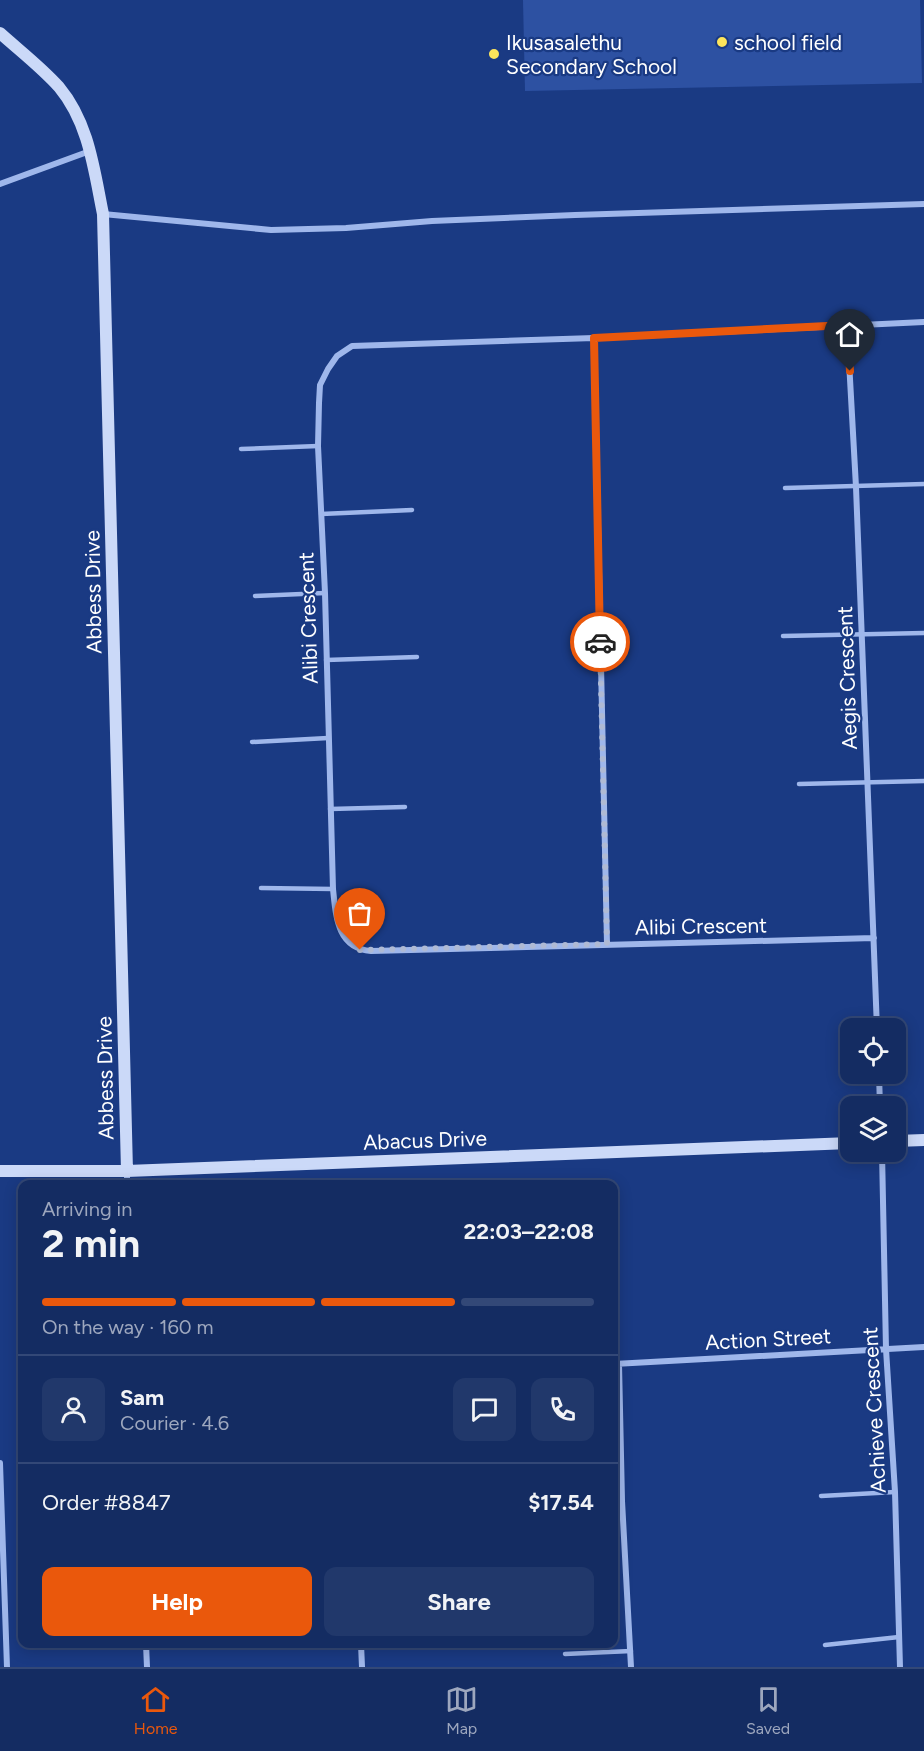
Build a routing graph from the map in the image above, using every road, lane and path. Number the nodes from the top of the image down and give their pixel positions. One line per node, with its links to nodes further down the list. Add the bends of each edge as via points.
1 (0, 33): 2 (street, Abbess Drive, via 60,88)
2 (91, 151): 3 (street); 5 (street, Abbess Drive)
3 (0, 184)
4 (924, 204): 5 (street, via 575,214 271,230)
5 (103, 214): 40 (street, Abbess Drive)
6 (924, 322): 7 (street, Alibi Crescent)
7 (847, 325): 8 (street, Alibi Crescent); 12 (street, Aegis Crescent)
8 (594, 338): 9 (street, Alibi Crescent, via 352,345 337,356 321,385); 33 (street)
9 (318, 446): 10 (lane); 15 (street, Alibi Crescent)
10 (241, 449)
11 (924, 484): 12 (lane)
12 (856, 487): 13 (lane); 19 (street, Aegis Crescent)
13 (785, 488)
14 (412, 510): 15 (lane)
15 (321, 514): 16 (street, Alibi Crescent)
16 (325, 593): 17 (lane); 22 (street, Alibi Crescent)
17 (255, 596)
18 (924, 633): 19 (lane)
19 (861, 635): 20 (lane); 25 (street, Aegis Crescent)
20 (783, 636)
21 (417, 657): 22 (lane)
22 (326, 660): 23 (street, Alibi Crescent)
23 (328, 738): 24 (lane); 29 (street, Alibi Crescent)
24 (252, 742)
25 (867, 781): 26 (lane); 27 (lane); 32 (street, Aegis Crescent)
26 (924, 781)
27 (798, 784)
28 (405, 807): 29 (lane)
29 (330, 809): 31 (street, Alibi Crescent)
30 (261, 888): 31 (lane)
31 (333, 890): 33 (street, Alibi Crescent, via 338,925 351,945 360,950)
32 (874, 938): 33 (street, Alibi Crescent); 34 (street, Aegis Crescent)
33 (607, 944)
34 (878, 1018)
35 (924, 1140): 36 (street)
36 (906, 1141)
37 (840, 1143): 40 (street, Abacus Drive)
38 (882, 1162): 43 (street, Achieve Crescent)
39 (0, 1171): 40 (street, Abacus Drive)
40 (127, 1171): 41 (street, Abbess Drive)
41 (127, 1180)
42 (924, 1347): 43 (street, Action Street)
43 (886, 1349): 44 (street, Action Street); 47 (street, Achieve Crescent)
44 (618, 1364)
45 (618, 1410): 50 (street)
46 (0, 1463): 57 (street)
47 (895, 1492): 48 (lane); 51 (street, Achieve Crescent)
48 (821, 1496)
49 (618, 1501): 50 (lane)
50 (622, 1501): 55 (street)
51 (899, 1637): 52 (lane); 61 (street, Achieve Crescent)
52 (825, 1646)
53 (146, 1648): 58 (street)
54 (360, 1648): 59 (street)
55 (631, 1651): 56 (lane); 60 (street)
56 (565, 1654)
57 (7, 1667)
58 (147, 1667)
59 (362, 1667)
60 (631, 1667)
61 (900, 1667)

